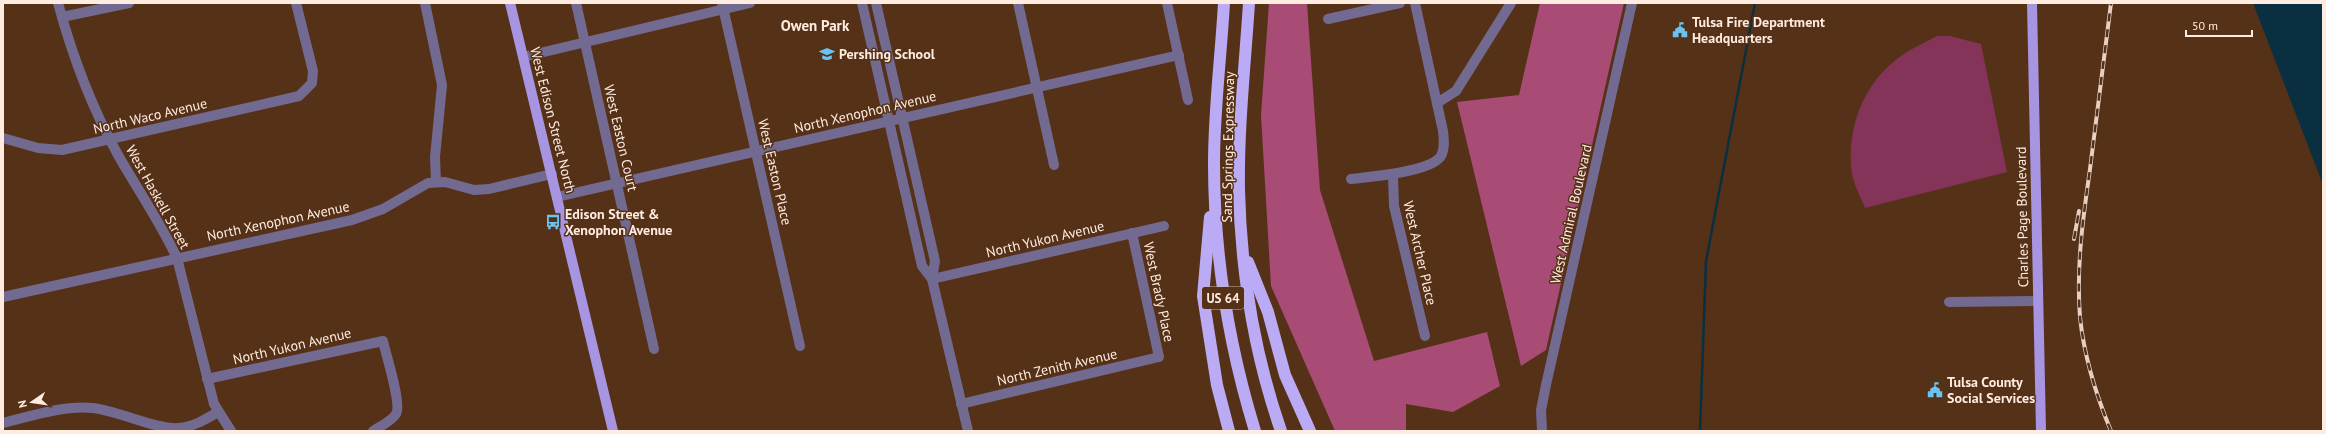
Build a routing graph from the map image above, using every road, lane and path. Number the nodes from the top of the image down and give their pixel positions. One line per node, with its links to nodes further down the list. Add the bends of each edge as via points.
1 (58, 3): 20 (street, West Haskell Street)
2 (129, 3): 20 (street)
3 (296, 3): 31 (street, North Waco Avenue, via 313,71 312,83 304,94)
4 (425, 3): 38 (street, via 442,85 435,157)
5 (510, 3): 24 (main road, West Edison Street North)
6 (576, 3): 22 (street, West Easton Court)
7 (750, 3): 19 (street)
8 (862, 3): 29 (street)
9 (876, 3): 28 (street)
10 (1018, 3): 25 (street)
11 (1167, 3): 23 (street)
12 (1224, 3): 33 (highway, Sand Springs Expressway / US 64)
13 (1249, 3): 43 (highway, Sand Springs Expressway / US 64, via 1239,173)
14 (1400, 3): 21 (street)
15 (1415, 3): 27 (street)
16 (1510, 3): 27 (street, via 1456,92)
17 (1632, 3): 65 (street, West Admiral Boulevard, via 1546,385 1541,410)
18 (2032, 3): 47 (main road, Charles Page Boulevard)
19 (723, 6): 22 (street); 32 (street, West Easton Place)
20 (62, 17): 31 (street, West Haskell Street, via 76,60)
21 (1328, 19)
22 (585, 42): 24 (street); 39 (street, West Easton Court)
23 (1179, 55): 25 (street, North Xenophon Avenue); 26 (street)
24 (523, 57): 35 (main road, West Edison Street North)
25 (1036, 87): 28 (street, North Xenophon Avenue); 34 (street)
26 (1188, 100)
27 (1437, 103): 36 (street, via 1444,138 1443,150 1435,161)
28 (902, 118): 29 (street, North Xenophon Avenue); 45 (street, via 935,262)
29 (889, 121): 32 (street, North Xenophon Avenue); 45 (street, via 922,266)
30 (3, 138): 31 (street, North Waco Avenue, via 54,150)
31 (109, 139): 44 (street, West Haskell Street, via 167,236)
32 (756, 152): 39 (street, North Xenophon Avenue); 50 (street, West Easton Place)
33 (1214, 162): 61 (highway, via 1203,296 1217,385); 62 (highway, Sand Springs Expressway / US 64, via 1218,254 1224,302 1234,355)
34 (1054, 165)
35 (552, 174): 38 (street, via 489,189 474,190); 40 (main road, West Edison Street North)
36 (1393, 176): 37 (street); 49 (street, West Archer Place, via 1394,206)
37 (1351, 179)
38 (436, 182): 44 (street, North Xenophon Avenue, via 428,183 392,205 368,215)
39 (617, 183): 40 (street, North Xenophon Avenue); 51 (street, West Easton Court)
40 (557, 197): 59 (main road, West Edison Street North)
41 (1164, 226): 42 (street, North Yukon Avenue)
42 (1132, 234): 45 (street, North Yukon Avenue); 52 (street, West Brady Place)
43 (1242, 248): 63 (highway, Sand Springs Expressway / US 64, via 1254,330 1266,384); 64 (highway, via 1268,312 1286,375)
44 (177, 258): 46 (street, North Xenophon Avenue); 53 (street, West Haskell Street)
45 (932, 279): 54 (street)
46 (3, 297)
47 (2038, 301): 48 (street); 66 (main road, Charles Page Boulevard)
48 (1949, 302)
49 (1425, 336)
50 (800, 346)
51 (654, 349)
52 (1159, 357): 54 (street, North Zenith Avenue)
53 (207, 379): 55 (street, West Haskell Street); 58 (street, North Yukon Avenue, via 383,341 397,412 393,418)
54 (961, 404): 60 (street)
55 (218, 412): 56 (street, via 196,424 179,428 169,428 92,408 50,412); 57 (street, West Haskell Street)
56 (3, 423)
57 (231, 431)
58 (373, 431)
59 (613, 431)
60 (968, 431)
61 (1229, 431)
62 (1256, 431)
63 (1281, 431)
64 (1310, 431)
65 (1542, 431)
66 (2041, 431)

